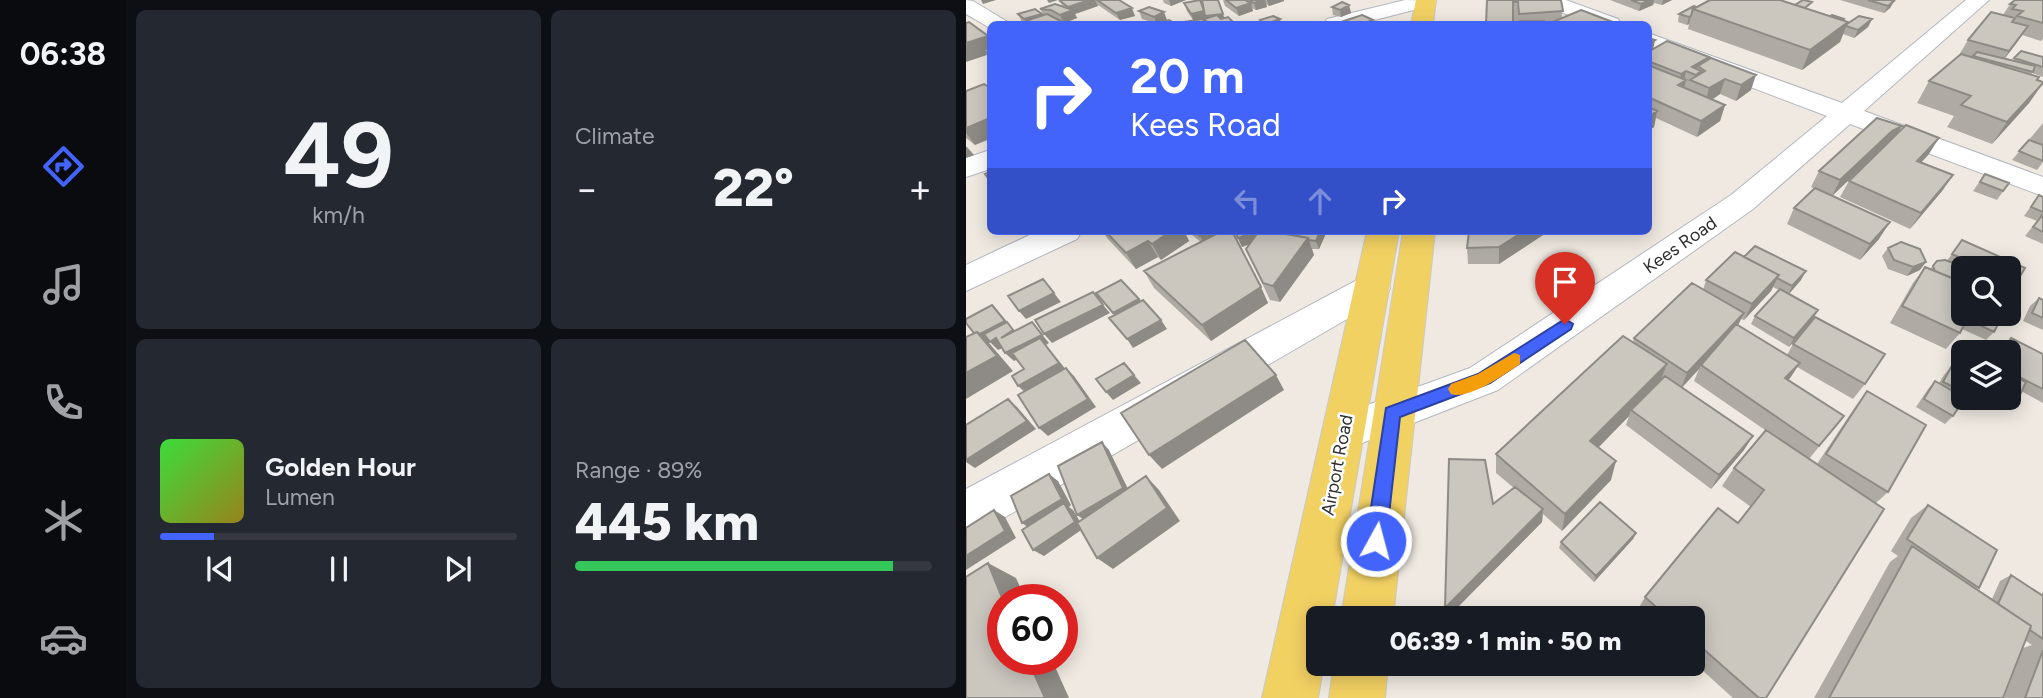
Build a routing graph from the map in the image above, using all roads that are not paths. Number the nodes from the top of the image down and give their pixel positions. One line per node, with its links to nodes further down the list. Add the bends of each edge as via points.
1 (1426, 0): 6 (street); 7 (main road)
2 (1547, 0): 8 (street)
3 (1979, 0): 10 (street, Kees Road)
4 (966, 5): 5 (street)
5 (995, 21)
6 (1346, 21)
7 (1422, 21)
8 (1602, 21)
9 (1652, 41): 10 (street)
10 (1850, 112): 13 (street); 19 (street, Kees Road, via 1742,202 1521,355 1484,379)
11 (987, 160): 12 (street)
12 (966, 169)
13 (2043, 187)
14 (1058, 235): 17 (street)
15 (1382, 235): 18 (main road, Airport Road)
16 (1418, 235): 19 (main road)
17 (966, 279)
18 (1372, 288): 20 (main road, Airport Road); 21 (street)
19 (1392, 413): 20 (street, Kees Road); 22 (main road)
20 (1343, 432): 24 (main road, Airport Road)
21 (966, 514)
22 (1368, 606)
23 (1360, 676): 25 (main road)
24 (1290, 698)
25 (1357, 698)

